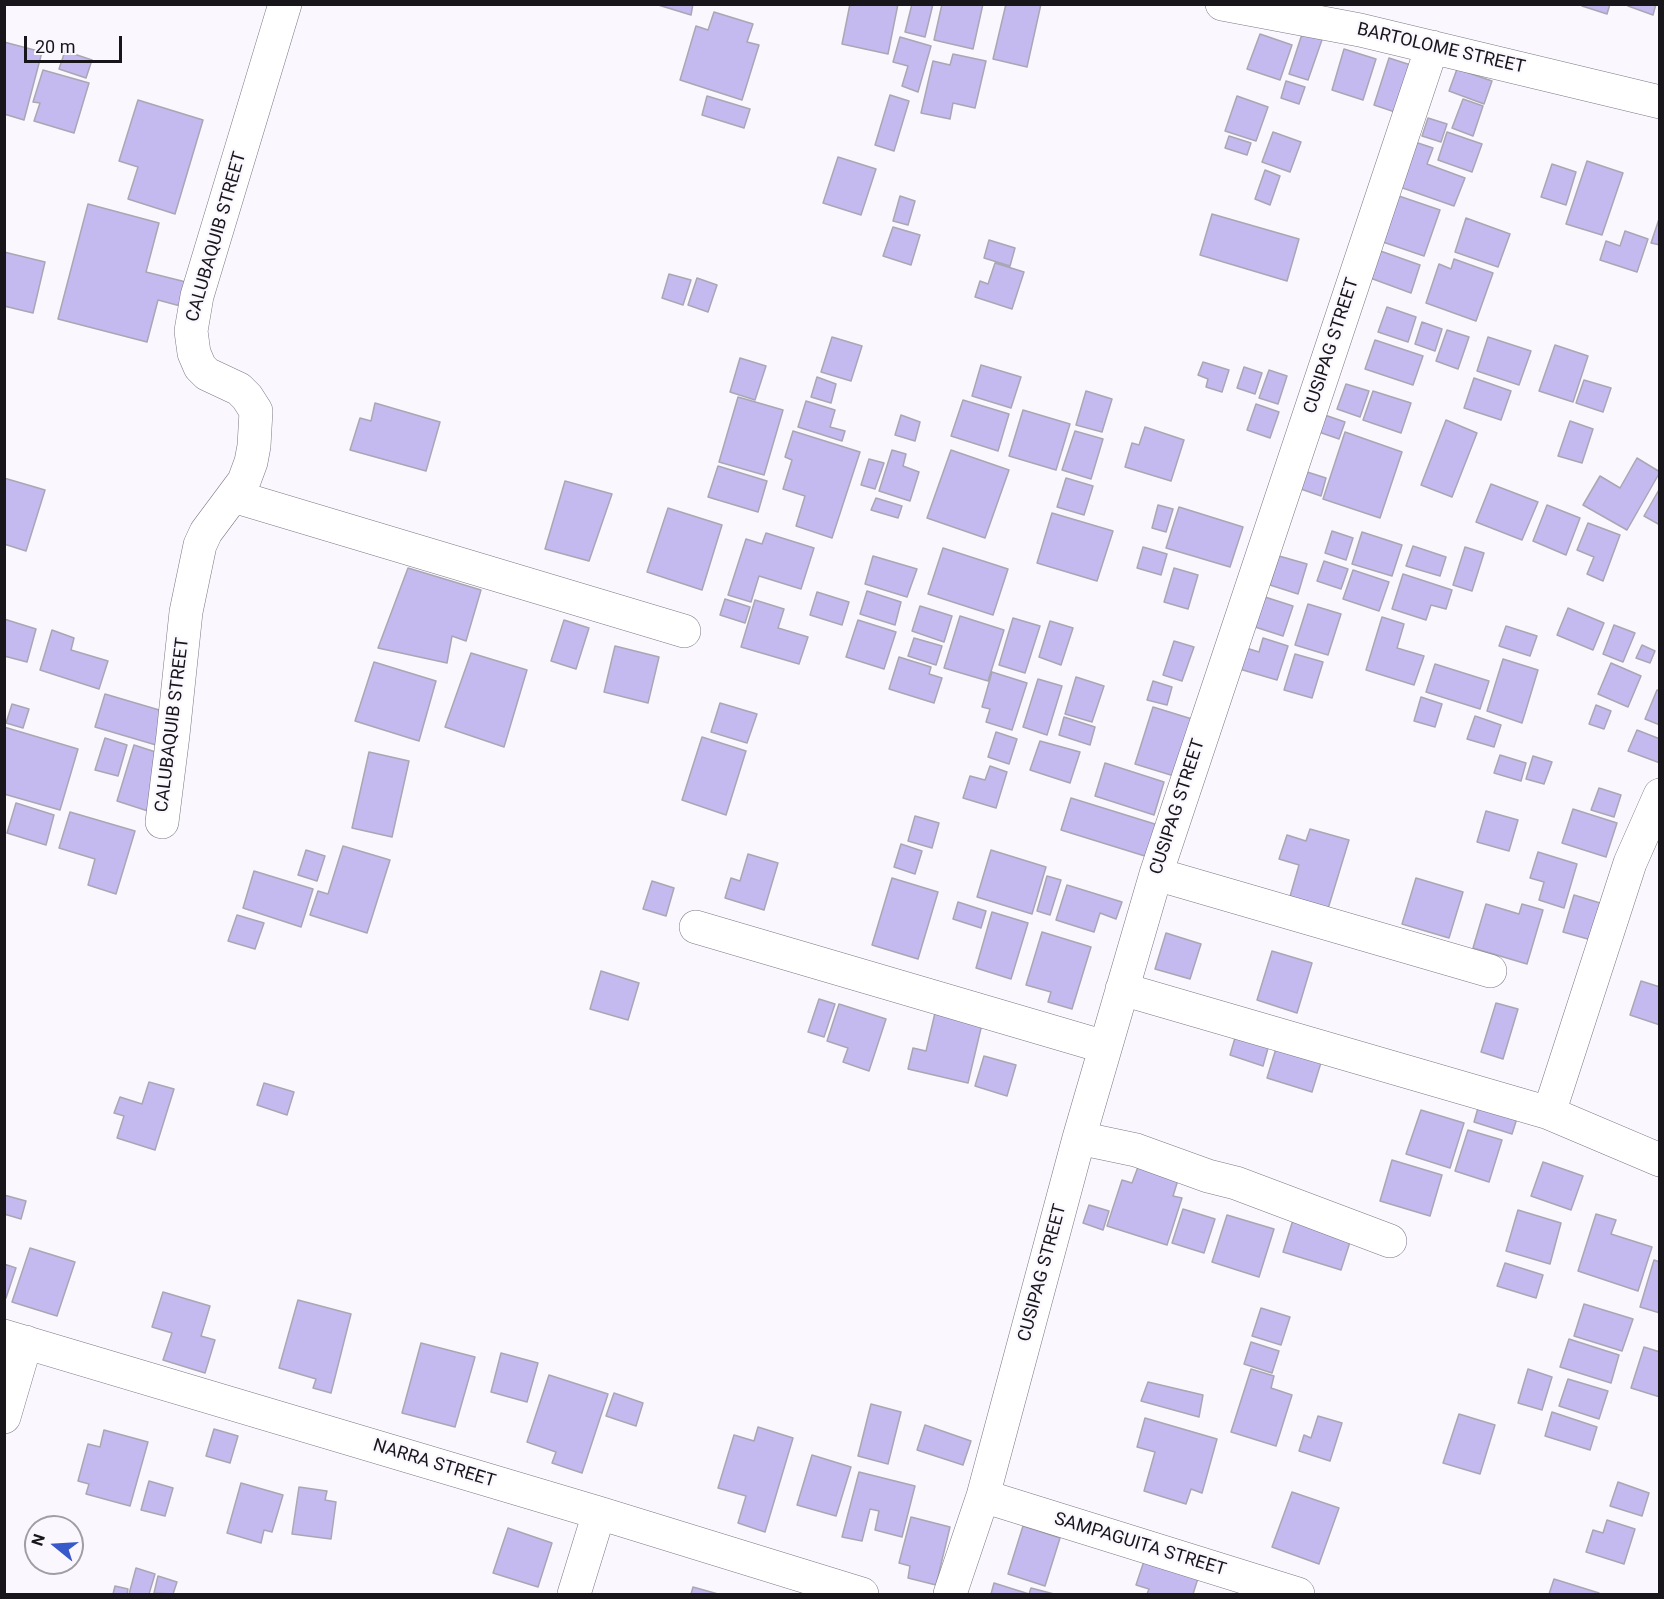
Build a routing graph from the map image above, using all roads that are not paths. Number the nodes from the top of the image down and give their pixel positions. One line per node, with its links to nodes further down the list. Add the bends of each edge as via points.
1 (285, 4): 6 (street, CALUBAQUIB STREET, via 197,296 191,331 200,367 239,389 256,411 251,462 244,481)
2 (1222, 4): 3 (street, BARTOLOME STREET)
3 (1363, 17): 4 (street, BARTOLOME STREET)
4 (1432, 47): 5 (street, BARTOLOME STREET); 10 (street, CUSIPAG STREET)
5 (1659, 102)
6 (232, 496): 7 (street); 9 (street, CALUBAQUIB STREET, via 200,545 186,612)
7 (684, 631)
8 (1659, 795): 15 (street, via 1630,863)
9 (162, 822)
10 (1156, 874): 12 (street); 13 (street, CUSIPAG STREET)
11 (696, 927): 14 (street)
12 (1490, 971)
13 (1122, 989): 14 (street, CUSIPAG STREET); 15 (street)
14 (1105, 1047): 16 (street, CUSIPAG STREET)
15 (1549, 1113): 17 (street)
16 (1079, 1138): 18 (street, via 1136,1150 1236,1183); 21 (street, CUSIPAG STREET)
17 (1659, 1160)
18 (1390, 1241)
19 (15, 1339): 20 (street); 22 (street, NARRA STREET)
20 (4, 1417)
21 (983, 1496): 23 (street, CUSIPAG STREET); 26 (street, SAMPAGUITA STREET)
22 (599, 1513): 24 (street); 25 (street, NARRA STREET)
23 (953, 1586)
24 (574, 1594)
25 (862, 1594)
26 (1298, 1594)

